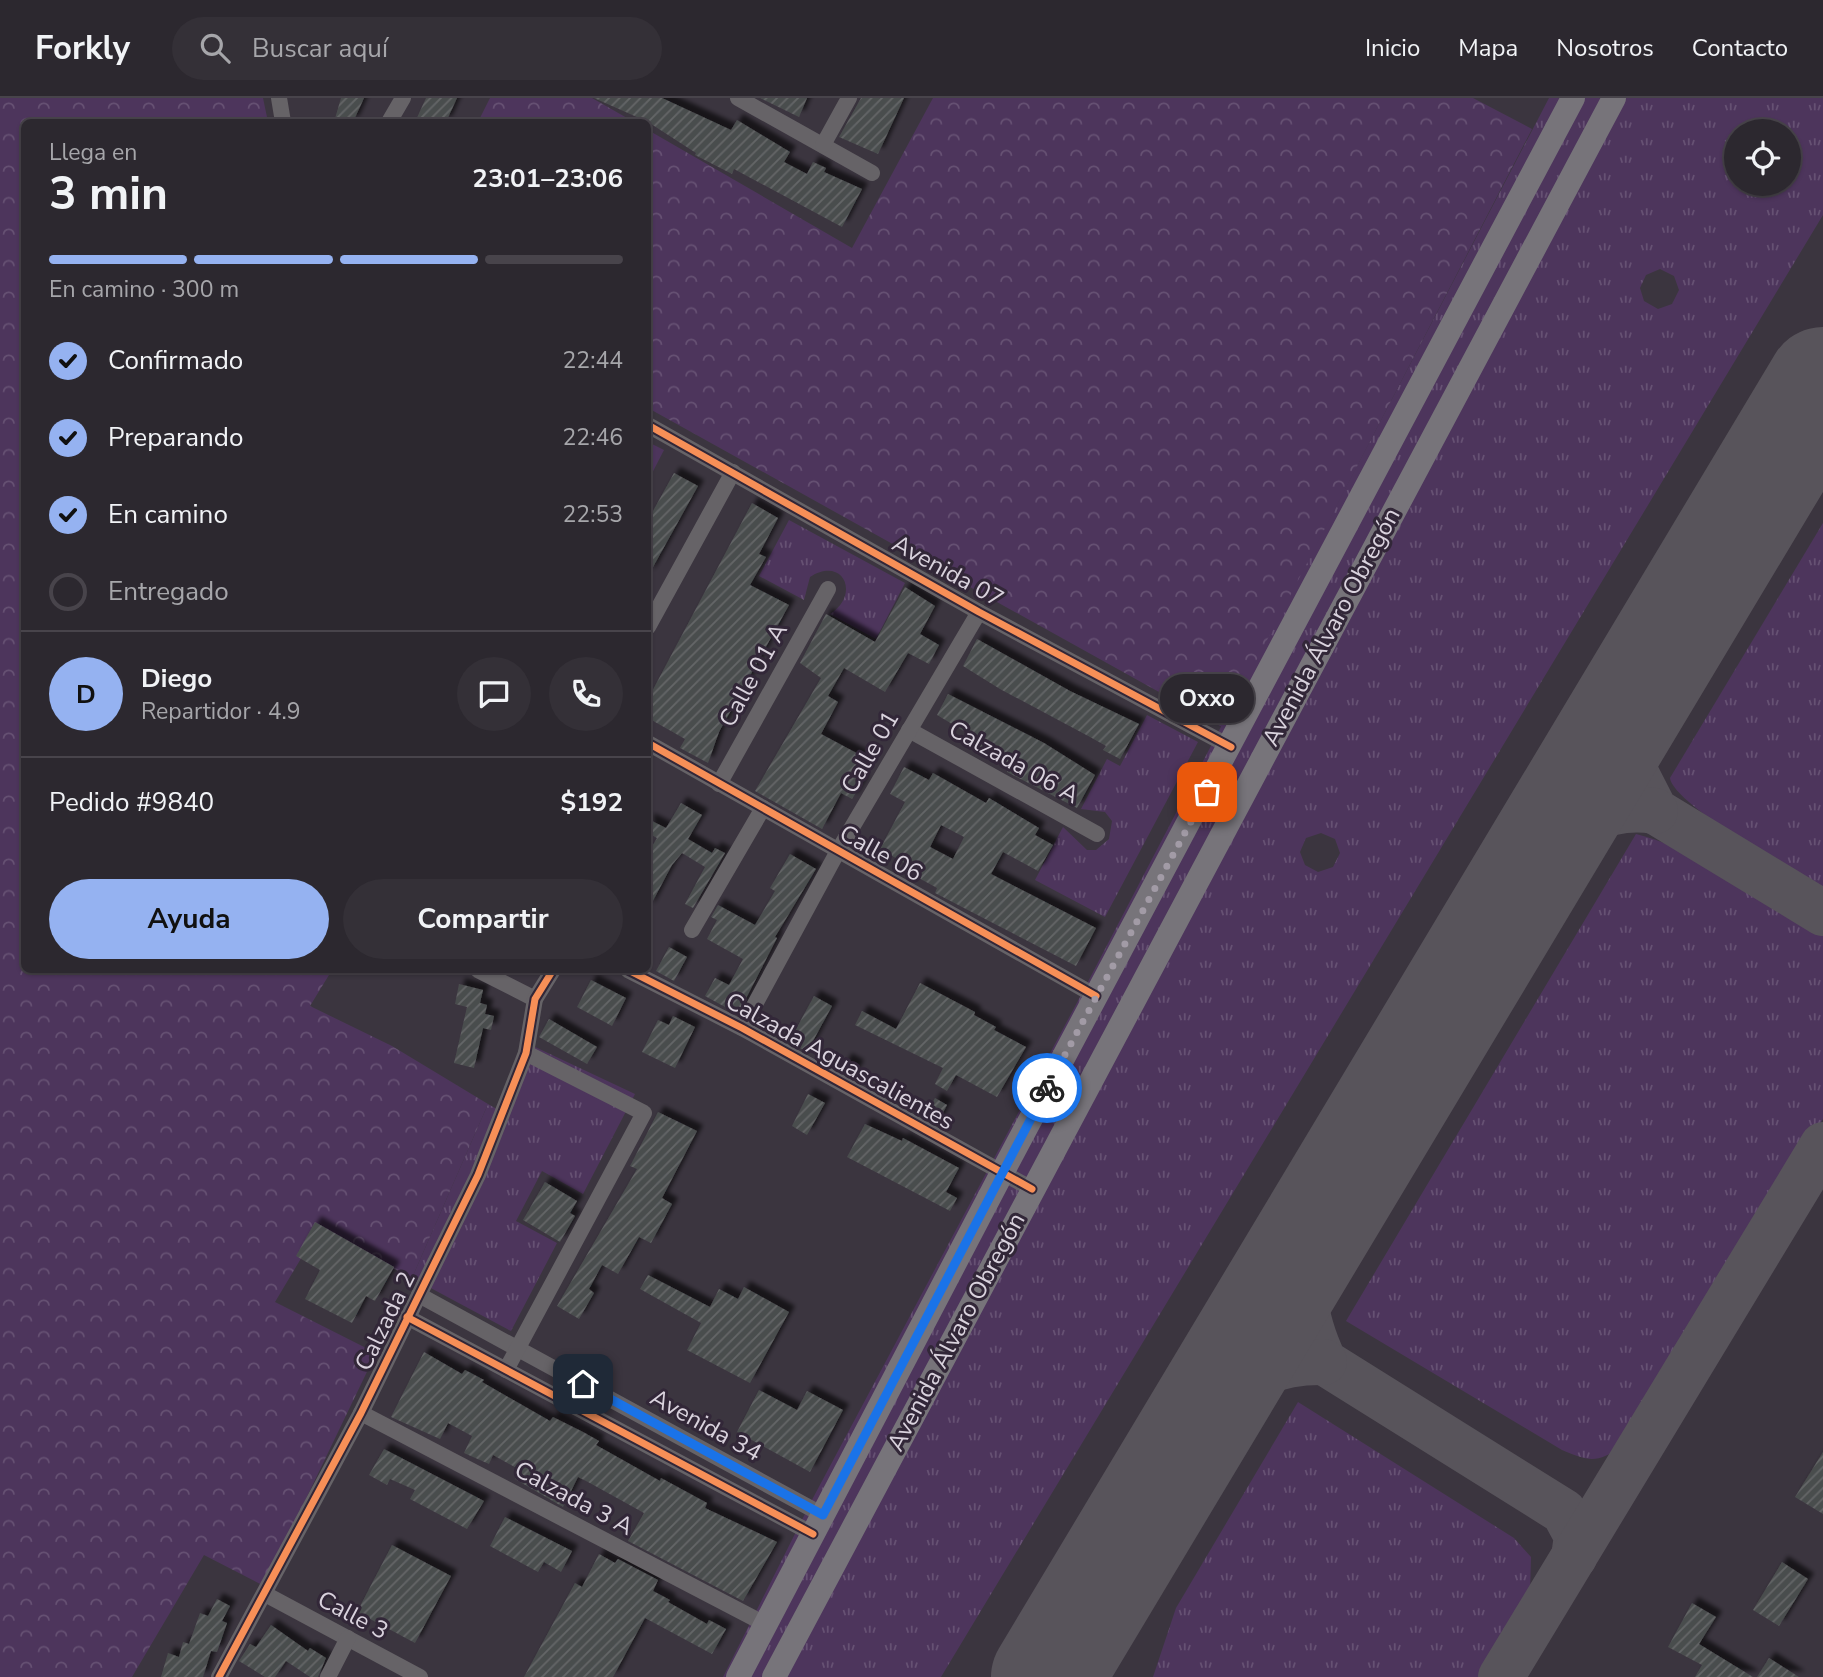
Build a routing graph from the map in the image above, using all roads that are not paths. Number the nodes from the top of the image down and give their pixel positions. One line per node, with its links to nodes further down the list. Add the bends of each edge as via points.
1 (279, 98): 7 (street)
2 (403, 98): 8 (street)
3 (738, 98): 9 (street)
4 (849, 98): 9 (street)
5 (1573, 98): 18 (main road, Avenida Álvaro Obregón)
6 (1614, 98): 32 (main road, Avenida Álvaro Obregón)
7 (282, 119)
8 (391, 119)
9 (823, 145): 10 (street)
10 (872, 173)
11 (651, 427): 12 (street, Avenida 07)
12 (733, 472): 14 (street, Avenida 07); 15 (street)
13 (828, 589): 19 (street, Calle 01 A)
14 (979, 612): 16 (street, Calle 01); 18 (street, Avenida 07)
15 (651, 622)
16 (909, 730): 21 (street, Calzada 06 A); 22 (street, Calle 01)
17 (651, 745): 19 (street, Calle 06)
18 (1231, 747): 27 (main road, Avenida Álvaro Obregón)
19 (719, 784): 20 (street, Calle 06)
20 (763, 808): 22 (street, Calle 06); 23 (street)
21 (1097, 834)
22 (838, 851): 27 (street, Calle 06); 29 (street, Calle 01)
23 (692, 930)
24 (484, 973): 28 (street)
25 (551, 973): 28 (street, Calzada 2)
26 (634, 973): 29 (street, Calzada Aguascalientes)
27 (1096, 996): 31 (main road, Avenida Álvaro Obregón)
28 (535, 999): 30 (street, Calzada 2)
29 (741, 1028): 31 (street, Calzada Aguascalientes)
30 (526, 1053): 33 (street, Calzada 2, via 478,1175); 35 (street, via 643,1113)
31 (1002, 1173): 32 (street, Calzada Aguascalientes); 40 (main road, Avenida Álvaro Obregón)
32 (1032, 1189): 48 (main road, Avenida Álvaro Obregón)
33 (419, 1295): 34 (street, Calzada 2); 35 (street, Avenida 34)
34 (407, 1317): 36 (street, Avenida 34); 37 (street, Calzada 2)
35 (517, 1348): 36 (street); 38 (street, Avenida 34)
36 (506, 1370): 39 (street, Avenida 34)
37 (362, 1413): 41 (street, Calzada 2); 42 (street, Calzada 3 A)
38 (702, 1449): 39 (street); 40 (street, Avenida 34)
39 (691, 1469): 40 (street, Avenida 34)
40 (818, 1525): 42 (main road, Avenida Álvaro Obregón)
41 (265, 1594): 43 (street, Calle 3); 44 (street, Calzada 2)
42 (765, 1624): 47 (main road, Avenida Álvaro Obregón)
43 (348, 1639): 45 (street); 46 (street, Calle 3)
44 (219, 1677)
45 (328, 1677)
46 (420, 1677)
47 (738, 1677)
48 (775, 1677)

